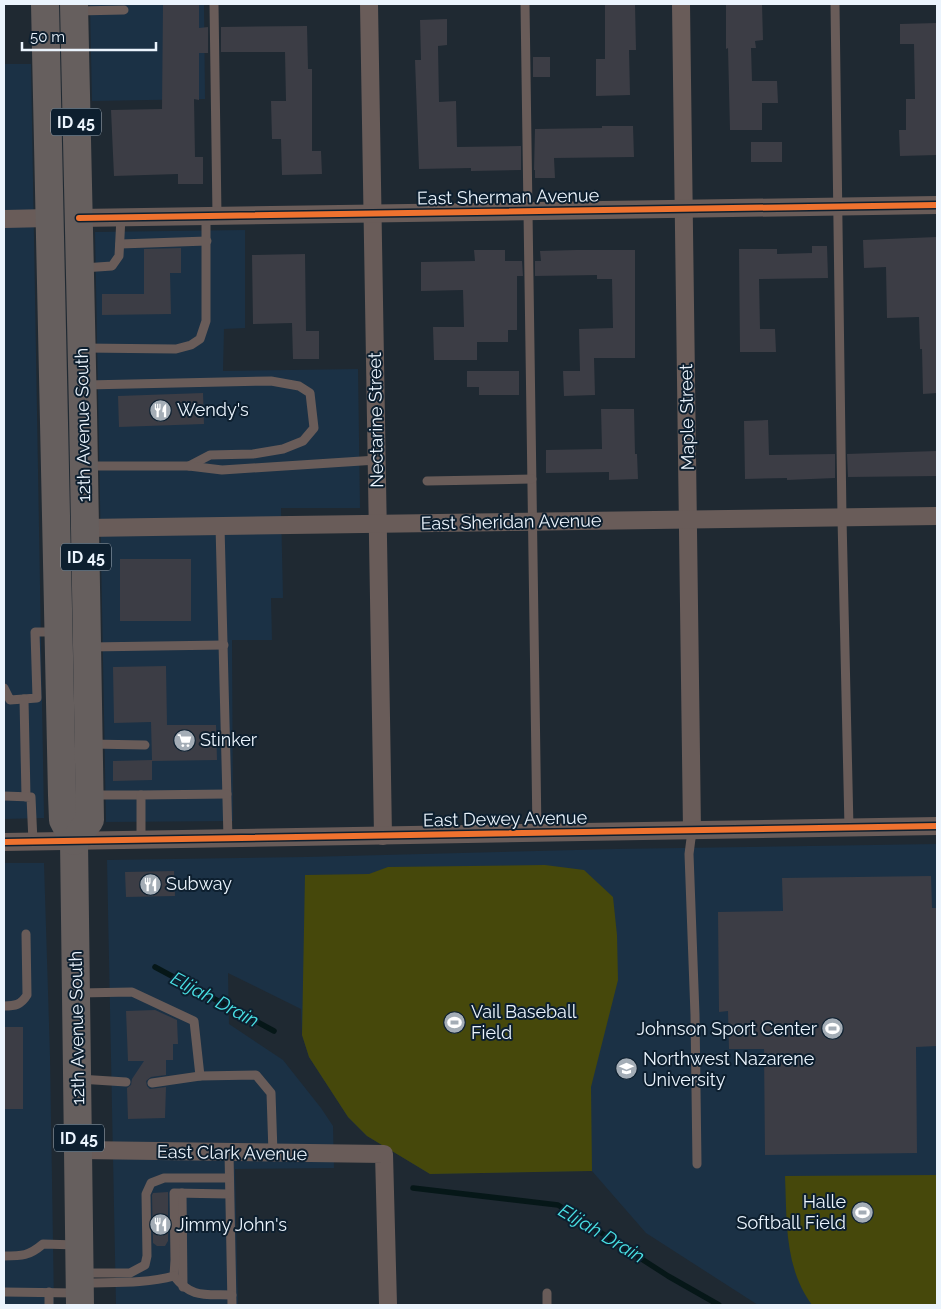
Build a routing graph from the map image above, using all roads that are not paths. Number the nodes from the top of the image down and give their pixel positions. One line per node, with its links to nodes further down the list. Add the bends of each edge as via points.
1 (45, 4): 9 (main road, 12th Avenue South / ID 45)
2 (214, 4): 15 (lane)
3 (369, 4): 14 (street, Nectarine Street)
4 (525, 4): 13 (lane)
5 (680, 4): 12 (street, Maple Street)
6 (835, 4): 11 (lane)
7 (74, 7): 8 (lane); 18 (main road, 12th Avenue South / ID 45)
8 (124, 10)
9 (47, 84): 17 (main road, 12th Avenue South / ID 45); 18 (main road, via 62,116 64,201 69,211)
10 (937, 205): 11 (street, East Sherman Avenue)
11 (839, 207): 12 (street, East Sherman Avenue); 32 (lane)
12 (684, 209): 13 (street, East Sherman Avenue); 33 (street, Maple Street)
13 (528, 211): 14 (street, East Sherman Avenue); 29 (lane)
14 (373, 214): 15 (street, East Sherman Avenue); 26 (street, Nectarine Street)
15 (212, 216): 16 (street, East Sherman Avenue); 20 (lane)
16 (121, 217): 18 (street, East Sherman Avenue); 21 (lane)
17 (50, 218): 19 (street); 23 (main road, 12th Avenue South / ID 45)
18 (79, 218): 22 (main road, 12th Avenue South / ID 45)
19 (4, 219)
20 (207, 240): 21 (lane); 24 (lane, via 206,320 200,339 176,349)
21 (120, 244): 22 (lane, via 119,256 112,266)
22 (80, 268): 24 (main road, 12th Avenue South / ID 45)
23 (52, 320): 34 (main road, via 66,361 69,498 74,510); 38 (main road, 12th Avenue South / ID 45)
24 (82, 348): 25 (main road, 12th Avenue South / ID 45)
25 (83, 385): 27 (main road, 12th Avenue South / ID 45); 28 (lane, via 271,381 298,386 310,393 314,428 303,441 283,449 253,454 210,455)
26 (377, 460): 28 (lane, via 222,470); 36 (street, Nectarine Street)
27 (84, 466): 28 (lane); 34 (main road, 12th Avenue South / ID 45)
28 (189, 466)
29 (532, 479): 30 (lane); 35 (lane)
30 (427, 482)
31 (937, 516): 32 (street, East Sheridan Avenue)
32 (842, 518): 33 (street, East Sheridan Avenue); 52 (lane)
33 (688, 520): 35 (street, East Sheridan Avenue); 53 (street, Maple Street)
34 (85, 521): 37 (street, East Sheridan Avenue); 41 (main road, 12th Avenue South / ID 45)
35 (533, 521): 36 (street, East Sheridan Avenue); 54 (lane)
36 (378, 524): 37 (street, East Sheridan Avenue); 55 (street, Nectarine Street)
37 (220, 526): 40 (lane)
38 (56, 532): 39 (main road, 12th Avenue South / ID 45); 41 (main road, via 65,539 70,554 73,632)
39 (58, 632): 43 (lane, via 35,632 37,698); 58 (main road, 12th Avenue South / ID 45, via 63,820)
40 (224, 645): 41 (lane); 46 (lane)
41 (87, 647): 44 (main road, 12th Avenue South / ID 45)
42 (4, 688): 43 (lane, via 10,700)
43 (24, 699): 50 (lane)
44 (89, 744): 45 (lane); 47 (main road, 12th Avenue South / ID 45)
45 (145, 745)
46 (227, 794): 48 (lane); 56 (lane)
47 (90, 795): 48 (lane); 58 (main road, 12th Avenue South / ID 45, via 90,820)
48 (141, 795): 57 (lane)
49 (4, 796): 50 (lane)
50 (26, 797): 60 (lane, via 31,797)
51 (937, 826): 52 (street, East Dewey Avenue)
52 (849, 828): 53 (street, East Dewey Avenue)
53 (692, 830): 54 (street, East Dewey Avenue); 71 (lane, via 689,854)
54 (537, 833): 55 (street, East Dewey Avenue)
55 (383, 836): 56 (street, East Dewey Avenue)
56 (228, 839): 57 (street, East Dewey Avenue)
57 (141, 840): 58 (street, East Dewey Avenue)
58 (74, 841): 60 (street, East Dewey Avenue); 62 (main road, 12th Avenue South / ID 45)
59 (4, 842): 60 (street, East Dewey Avenue)
60 (33, 842)
61 (26, 934): 63 (lane, via 27,995 22,1003)
62 (76, 993): 64 (lane, via 132,992 194,1021); 65 (main road, 12th Avenue South / ID 45)
63 (4, 1006)
64 (200, 1076): 67 (lane); 70 (lane, via 256,1075 271,1093)
65 (78, 1078): 66 (lane); 68 (main road, 12th Avenue South / ID 45)
66 (126, 1082)
67 (152, 1083)
68 (80, 1150): 69 (street, East Clark Avenue); 75 (main road, 12th Avenue South / ID 45)
69 (229, 1153): 70 (street, East Clark Avenue); 72 (lane)
70 (273, 1153): 86 (street, East Clark Avenue, via 384,1154)
71 (696, 1164)
72 (229, 1178): 74 (lane); 79 (lane, via 164,1178 150,1183 146,1194 145,1265)
73 (182, 1193): 74 (lane); 77 (lane, via 174,1193); 78 (lane)
74 (229, 1194): 83 (lane)
75 (80, 1245): 76 (lane, via 43,1244 32,1254); 79 (main road, 12th Avenue South / ID 45)
76 (4, 1256)
77 (174, 1276): 78 (lane); 79 (lane)
78 (183, 1287): 83 (lane, via 194,1294)
79 (80, 1289): 81 (lane)
80 (4, 1292): 81 (lane)
81 (49, 1292): 84 (lane)
82 (547, 1293): 87 (lane)
83 (232, 1295): 85 (lane)
84 (49, 1305)
85 (232, 1305)
86 (388, 1305)
87 (547, 1305)

